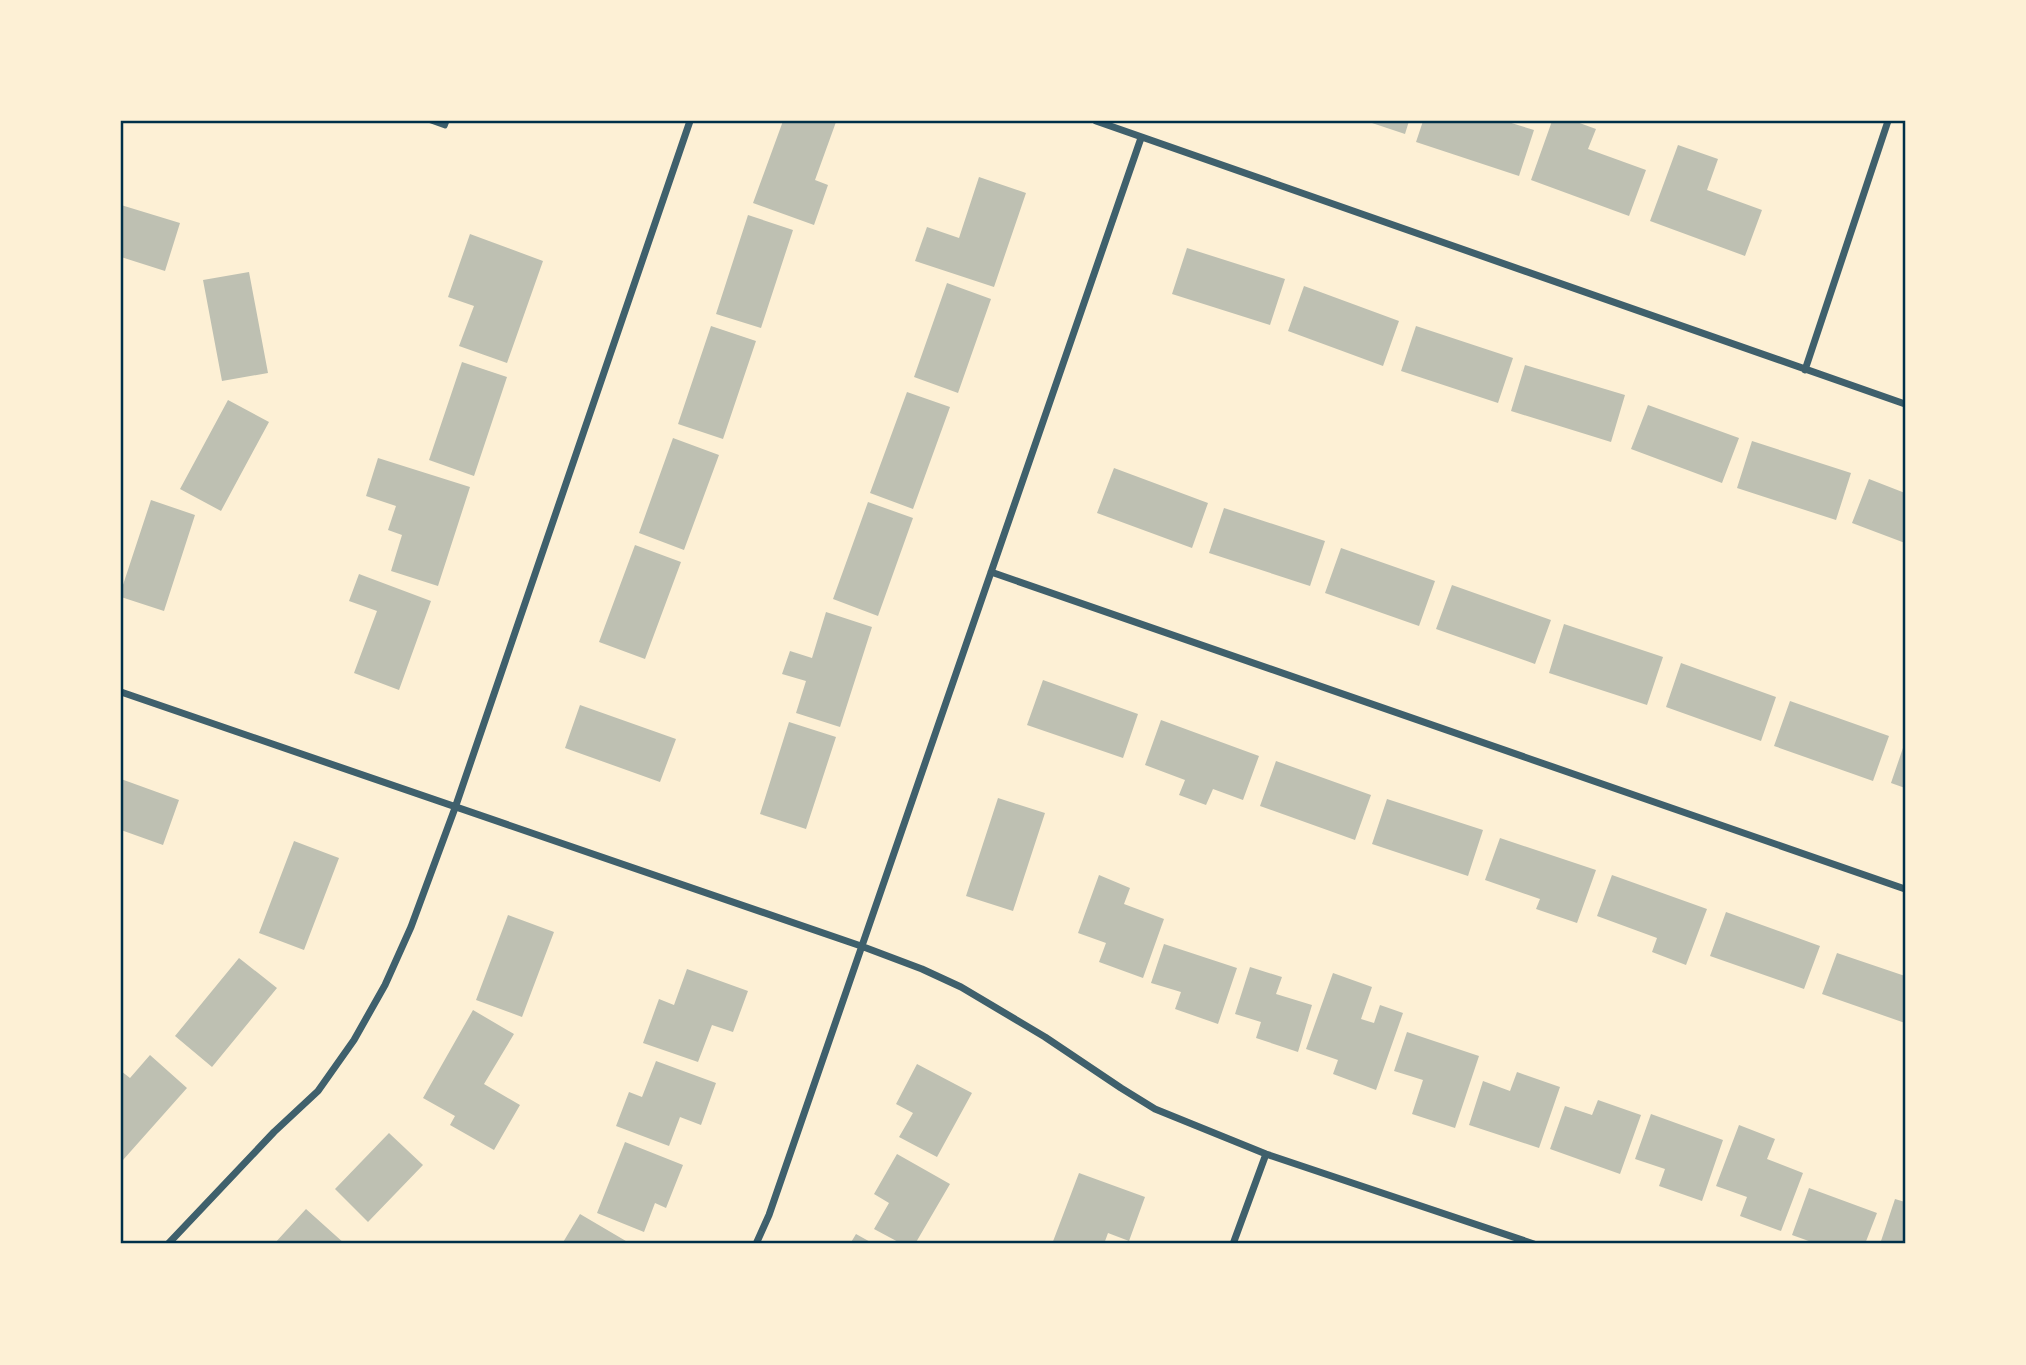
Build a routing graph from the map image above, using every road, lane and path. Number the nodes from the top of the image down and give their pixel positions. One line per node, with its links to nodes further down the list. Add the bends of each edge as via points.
1 (431, 121): 2 (lane, via 445,126)
2 (447, 121)
3 (690, 121): 11 (street)
4 (1096, 121): 6 (street)
5 (1888, 121): 7 (street)
6 (1141, 138): 7 (street); 9 (street)
7 (1805, 370): 8 (street)
8 (1905, 404)
9 (990, 572): 12 (street); 13 (street)
10 (121, 692): 11 (street)
11 (455, 808): 13 (street); 15 (street, via 411,927 354,1040 318,1091)
12 (1905, 888)
13 (861, 946): 14 (street, via 961,987 1155,1109); 16 (street)
14 (1266, 1154): 17 (street); 18 (street)
15 (168, 1244)
16 (755, 1244)
17 (1233, 1244)
18 (1534, 1244)

